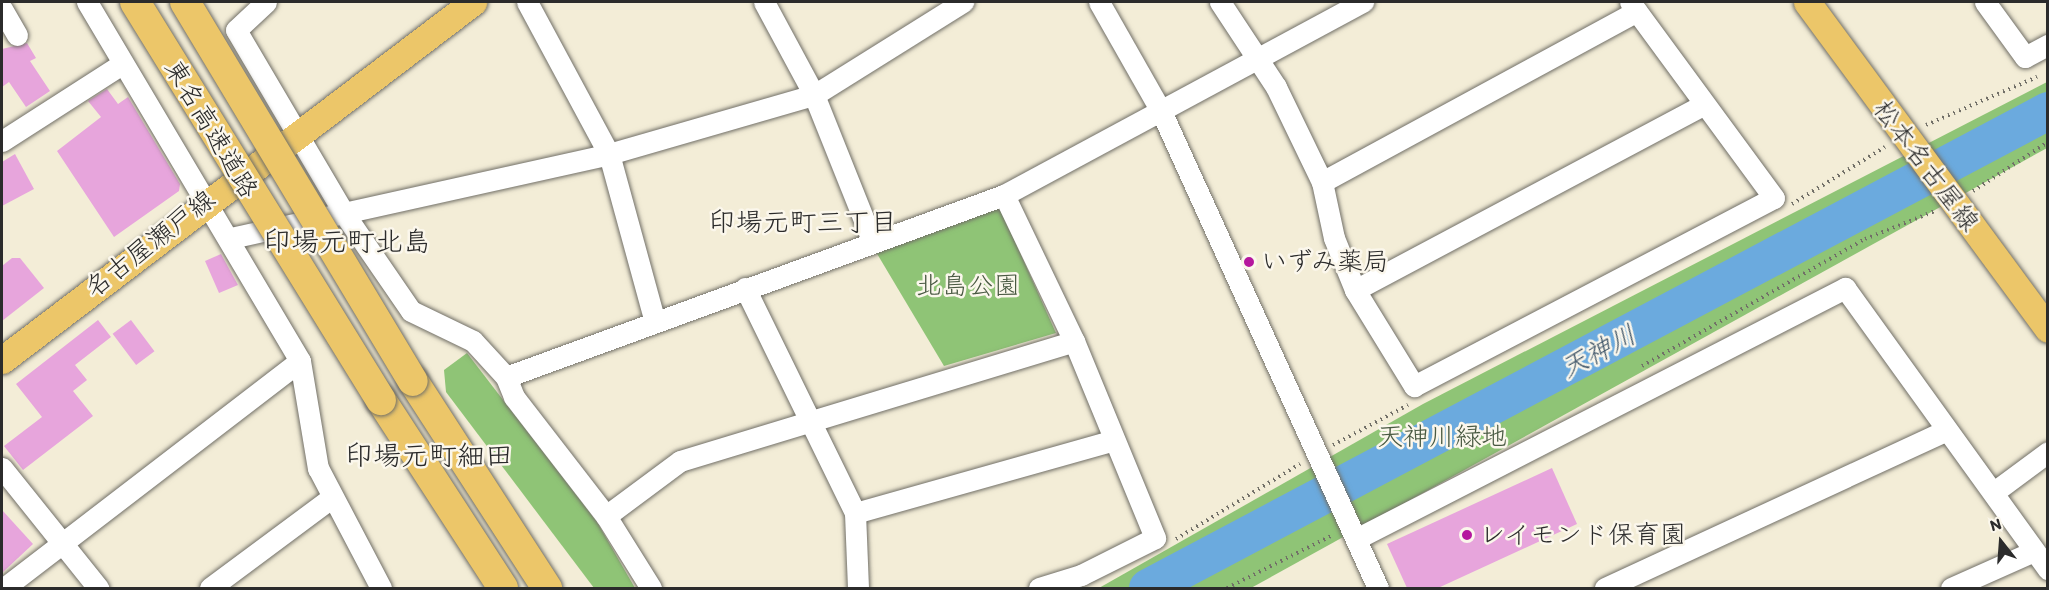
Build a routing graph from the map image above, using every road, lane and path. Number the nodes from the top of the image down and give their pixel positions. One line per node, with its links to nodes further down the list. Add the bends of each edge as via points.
1 (87, 2): 19 (street)
2 (135, 2): 64 (highway, 東名高速道路, bridge)
3 (184, 2): 65 (highway, 東名高速道路, bridge, via 413,381)
4 (266, 2): 24 (street, via 236,30)
5 (473, 2): 24 (main road, 名古屋瀬戸線)
6 (527, 2): 28 (street)
7 (764, 2): 21 (street)
8 (963, 2): 21 (street)
9 (1099, 2): 23 (street)
10 (1220, 2): 18 (street)
11 (1363, 2): 18 (street)
12 (1807, 2): 26 (main road, 松本名古屋線)
13 (1985, 2): 17 (street, via 2025,57)
14 (1633, 7): 22 (street); 29 (street)
15 (2, 9): 16 (street)
16 (17, 35)
17 (2048, 45)
18 (1257, 59): 23 (street); 29 (street)
19 (122, 64): 25 (street); 31 (street)
20 (2048, 71): 26 (path)
21 (813, 95): 28 (street); 35 (street)
22 (1703, 105): 37 (street); 37 (street, via 1774,198 1414,386)
23 (1161, 111): 30 (street); 49 (street)
24 (296, 134): 31 (main road, 名古屋瀬戸線); 33 (street)
25 (2, 141)
26 (1909, 141): 32 (main road, 松本名古屋線)
27 (2048, 141): 32 (path)
28 (609, 154): 33 (street); 38 (street)
29 (1322, 182): 37 (street, via 1334,238)
30 (1004, 195): 35 (street); 40 (street)
31 (208, 199): 34 (street); 41 (main road, 名古屋瀬戸線)
32 (1952, 200): 39 (main road, 松本名古屋線); 43 (path, via 1865,238)
33 (345, 215): 34 (street); 44 (street, via 411,311 473,341)
34 (231, 238): 42 (street)
35 (872, 240): 36 (street)
36 (745, 288): 38 (street); 45 (street)
37 (1355, 290)
38 (655, 322): 44 (street)
39 (2048, 329)
40 (1074, 341): 45 (street); 47 (street)
41 (2, 360)
42 (300, 361): 52 (street, via 310,439); 57 (street)
43 (1637, 369)
44 (506, 377): 54 (street, via 514,397)
45 (810, 420): 53 (street); 54 (street, via 680,461)
46 (1945, 431): 51 (street); 55 (street, via 1845,288); 71 (street)
47 (1114, 440): 53 (street); 56 (street)
48 (2048, 452): 51 (street)
49 (1318, 457): 55 (street); 56 (path, via 1174,541)
50 (2, 468): 57 (street)
51 (1994, 492): 58 (street)
52 (330, 499): 62 (street); 63 (street)
53 (855, 513): 67 (street)
54 (606, 516): 66 (street)
55 (1352, 530): 69 (path); 70 (street)
56 (1155, 538): 68 (street, via 1081,575)
57 (60, 540): 60 (street); 61 (street)
58 (2034, 550): 59 (street); 72 (street)
59 (2048, 569)
60 (4, 588)
61 (98, 588)
62 (210, 588)
63 (381, 588)
64 (503, 588)
65 (547, 588)
66 (651, 588)
67 (858, 588)
68 (1039, 588)
69 (1227, 588)
70 (1378, 588)
71 (1605, 588)
72 (1951, 588)

